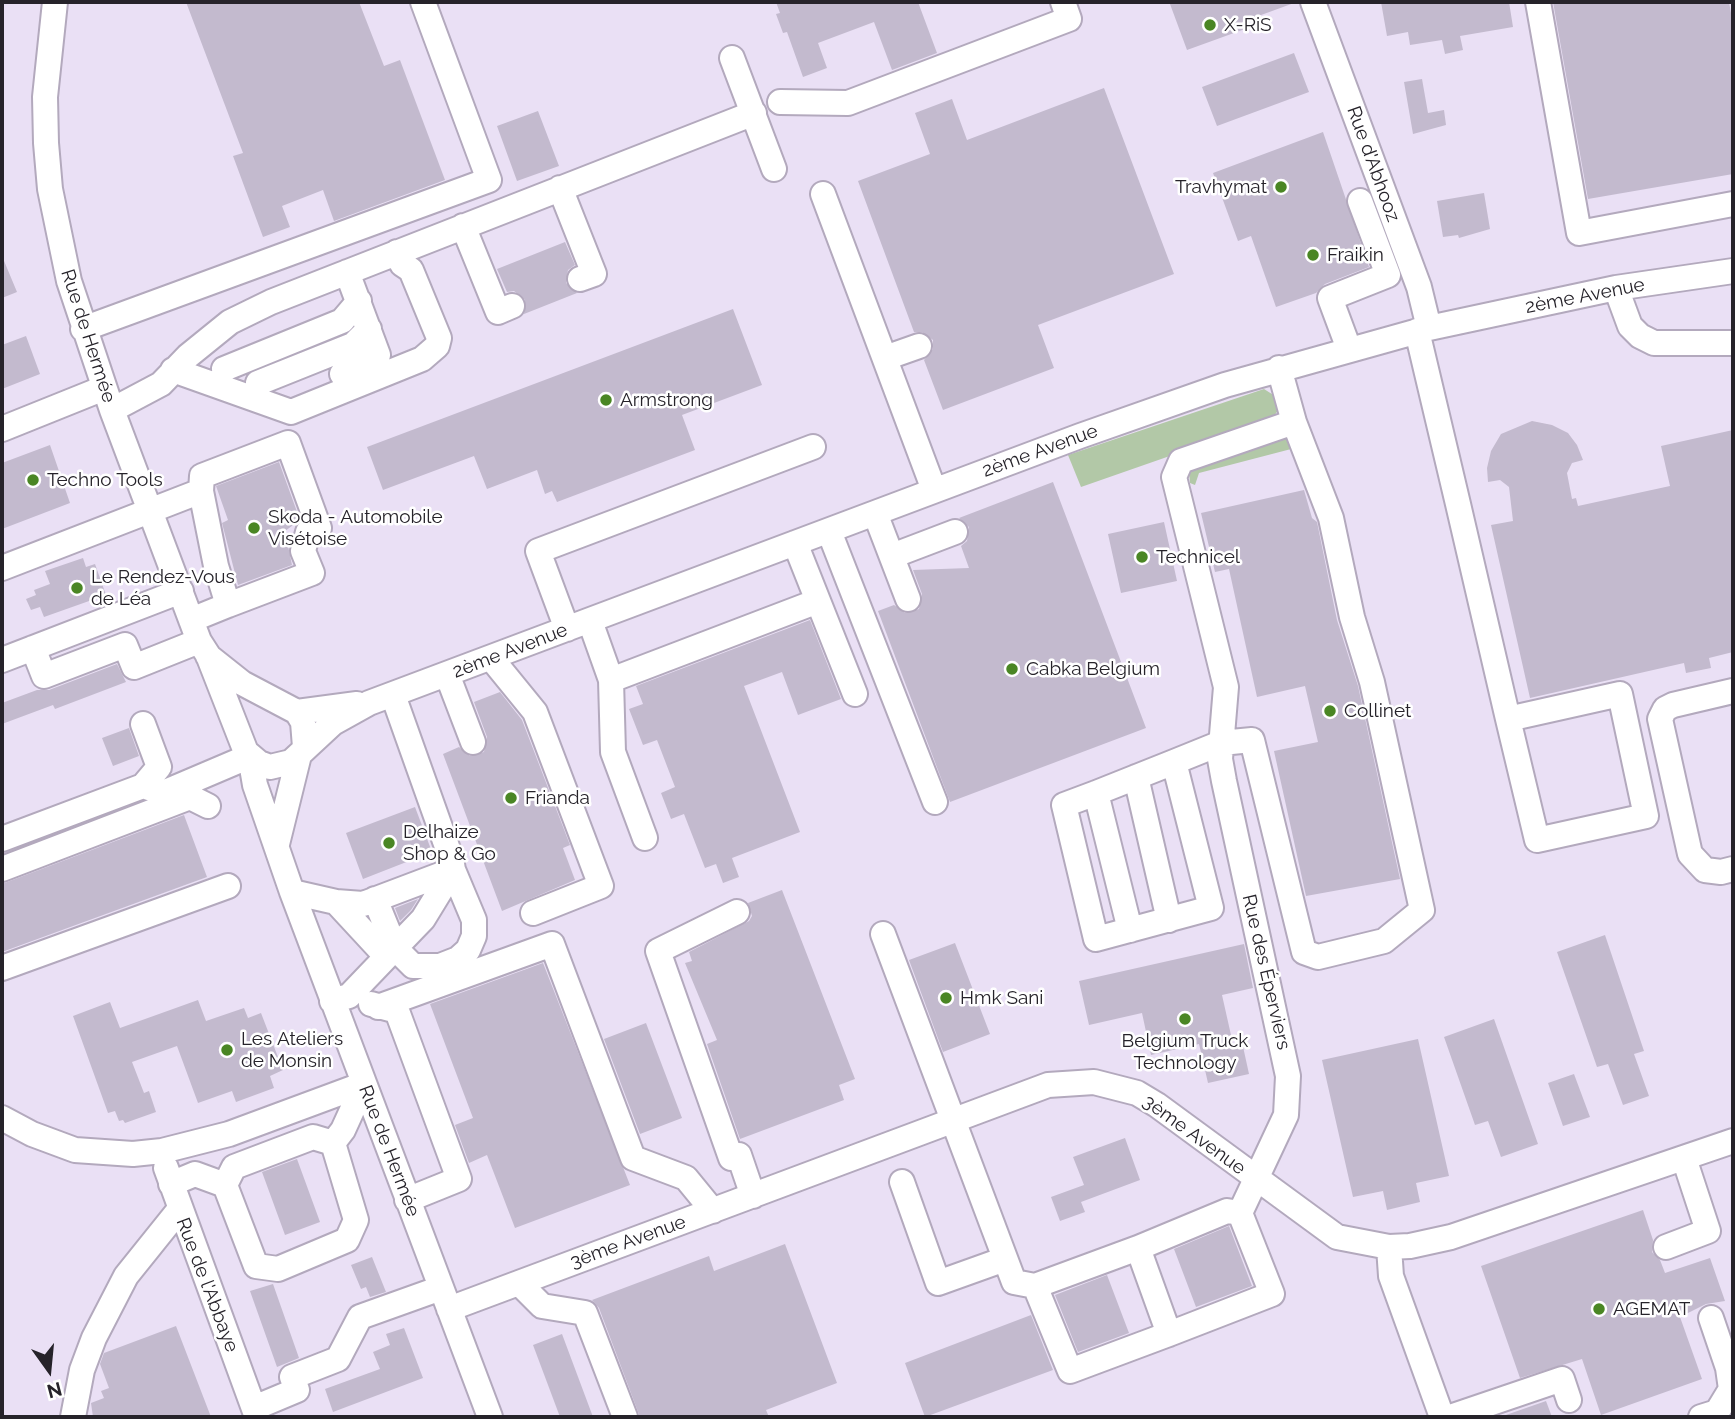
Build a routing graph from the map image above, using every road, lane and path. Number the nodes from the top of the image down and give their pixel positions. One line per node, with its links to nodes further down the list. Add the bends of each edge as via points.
1 (55, 2): 22 (street, Rue de Hermée, via 45,97 46,143 59,237)
2 (423, 2): 22 (street, via 489,180)
3 (1063, 2): 7 (street, via 1069,19 848,103)
4 (1314, 2): 23 (street, Rue d'Abhooz, via 1419,287)
5 (1538, 2): 13 (street, via 1578,233)
6 (732, 58): 8 (street)
7 (780, 102)
8 (754, 113): 9 (street); 10 (street)
9 (774, 169)
10 (560, 188): 14 (street); 18 (street, via 594,274)
11 (823, 194): 27 (street)
12 (1360, 201): 26 (street, via 1388,275 1331,298)
13 (1733, 204)
14 (463, 226): 15 (street); 20 (street, via 498,312)
15 (399, 258): 17 (street); 28 (street, via 397,276 422,341 422,359 291,412)
16 (1733, 271): 19 (street, 2ème Avenue)
17 (347, 272): 21 (street); 28 (street, via 230,322)
18 (580, 278)
19 (1616, 288): 23 (street, 2ème Avenue); 24 (street, via 1630,326 1647,340)
20 (512, 306)
21 (367, 323): 30 (street, via 342,321); 30 (street, via 353,345)
22 (83, 329): 31 (street, Rue de Hermée)
23 (1423, 329): 26 (street, 2ème Avenue); 61 (street, Rue d'Abhooz)
24 (1733, 343)
25 (919, 346): 27 (street)
26 (1349, 349): 29 (street, 2ème Avenue)
27 (884, 358): 35 (street)
28 (181, 363): 30 (street); 31 (street, via 146,394)
29 (1279, 368): 32 (street); 35 (street, 2ème Avenue)
30 (249, 379)
31 (108, 399): 33 (street); 37 (street, Rue de Hermée)
32 (1294, 422): 66 (street, Rue des Éperviers, via 1181,461 1174,477 1226,687); 66 (street, via 1331,518 1422,911 1384,941 1318,957 1304,951 1252,740)
33 (2, 429)
34 (813, 447): 48 (street, via 538,551)
35 (934, 490): 38 (street, 2ème Avenue)
36 (201, 491): 37 (street); 47 (street); 47 (street, via 202,476 288,443 319,528 308,532 303,551 312,573)
37 (150, 511): 43 (street); 44 (street, Rue de Hermée)
38 (875, 513): 39 (street, 2ème Avenue); 42 (street)
39 (829, 531): 41 (street, 2ème Avenue); 71 (street)
40 (955, 532): 42 (street)
41 (795, 543): 46 (street); 48 (street, 2ème Avenue)
42 (892, 556): 45 (street)
43 (2, 568)
44 (181, 591): 49 (street, Rue de Hermée); 50 (street)
45 (908, 599)
46 (818, 601): 54 (street); 56 (street)
47 (228, 606): 49 (street)
48 (578, 625): 51 (street, 2ème Avenue); 54 (street)
49 (199, 639): 50 (street, via 134,667 125,645 44,676); 58 (street, via 242,683); 64 (street, Rue de Hermée)
50 (33, 648): 52 (street)
51 (491, 658): 53 (street, 2ème Avenue); 84 (street, via 535,712 601,886)
52 (2, 660)
53 (447, 674): 57 (street, 2ème Avenue); 63 (street)
54 (611, 680): 73 (street, via 613,752)
55 (1733, 691): 77 (street, via 1672,705 1660,719 1690,854 1705,870)
56 (855, 694)
57 (393, 695): 59 (street, 2ème Avenue); 78 (street)
58 (274, 702): 60 (street); 64 (street, via 251,714)
59 (369, 703): 60 (street, 2ème Avenue); 65 (street, 2ème Avenue, via 333,723)
60 (297, 712): 65 (street, via 303,722)
61 (1508, 719): 61 (street, Rue d'Abhooz, via 1537,840 1646,816 1620,694)
62 (143, 724): 69 (street, via 159,767)
63 (473, 742)
64 (246, 746): 65 (street, via 259,763 281,766); 69 (street, via 163,793); 75 (street, Rue de Hermée)
65 (302, 751): 75 (street)
66 (1221, 751): 67 (street); 100 (street, Rue des Éperviers, via 1288,1076 1286,1115)
67 (1174, 762): 68 (street); 86 (street, via 1211,908)
68 (1136, 777): 70 (street); 86 (street)
69 (143, 786): 74 (street)
70 (1096, 793): 87 (street); 87 (street, via 1064,805 1096,939)
71 (935, 802)
72 (208, 806): 76 (street, via 190,797)
73 (645, 838)
74 (2, 839)
75 (277, 844): 80 (street, Rue de Hermée)
76 (2, 869)
77 (1733, 869)
78 (453, 870): 81 (street); 85 (street); 89 (street, via 474,920 468,950 458,959 426,968 413,966)
79 (228, 886): 90 (street)
80 (292, 892): 82 (street); 91 (street, Rue de Hermée)
81 (391, 893): 82 (street, via 363,904); 85 (street); 89 (street)
82 (336, 902): 89 (street)
83 (737, 912): 104 (street, via 658,951 731,1158 739,1155)
84 (533, 913)
85 (423, 919): 89 (street)
86 (1169, 920): 87 (street)
87 (1129, 930)
88 (883, 934): 95 (street)
89 (395, 947): 91 (street)
90 (2, 968)
91 (341, 999): 92 (street); 93 (street, Rue de Hermée)
92 (378, 1007): 105 (street, via 397,1011 459,1179); 107 (street, via 552,944 633,1158 686,1178)
93 (364, 1084): 97 (street); 98 (street, via 229,1134); 105 (street, Rue de Hermée)
94 (2, 1118): 98 (street, via 75,1150 114,1154)
95 (951, 1119): 100 (street, 3ème Avenue, via 1048,1085 1117,1087 1157,1105); 104 (street, 3ème Avenue); 112 (street)
96 (1733, 1141): 99 (street, 3ème Avenue)
97 (333, 1143): 103 (street, via 313,1137 234,1167); 103 (street, via 356,1220 347,1240 278,1269 256,1266)
98 (162, 1151): 102 (street, Rue de l'Abbaye)
99 (1684, 1158): 109 (street, 3ème Avenue, via 1451,1237); 110 (street, via 1709,1231)
100 (1257, 1181): 108 (street, Rue des Éperviers); 109 (street, 3ème Avenue, via 1337,1237)
101 (902, 1182): 112 (street, via 938,1283)
102 (171, 1184): 103 (street, via 195,1174); 106 (street, Rue de l'Abbaye)
103 (225, 1185)
104 (753, 1196): 107 (street, 3ème Avenue)
105 (407, 1200): 115 (street, Rue de Hermée)
106 (179, 1210): 119 (street, Rue de l'Abbaye); 120 (street, via 126,1276 94,1338 82,1370)
107 (713, 1210): 113 (street, 3ème Avenue)
108 (1240, 1213): 111 (street, via 1227,1211); 117 (street, via 1272,1294)
109 (1390, 1247): 123 (street, via 1391,1276)
110 (1666, 1247)
111 (1138, 1248): 114 (street); 117 (street)
112 (1005, 1259): 114 (street, via 1014,1282)
113 (519, 1283): 115 (street, 3ème Avenue); 122 (street, via 542,1306 585,1313)
114 (1035, 1286): 117 (street, via 1070,1371)
115 (445, 1298): 119 (street, 3ème Avenue, via 360,1317 338,1359 292,1377 297,1390); 121 (street, Rue de Hermée)
116 (1711, 1318): 125 (street, via 1731,1389 1717,1412)
117 (1169, 1334)
118 (1569, 1400): 124 (street, via 1562,1379)
119 (255, 1413)
120 (74, 1417)
121 (489, 1417)
122 (625, 1417)
123 (1442, 1417)
124 (1450, 1417)
125 (1701, 1417)

